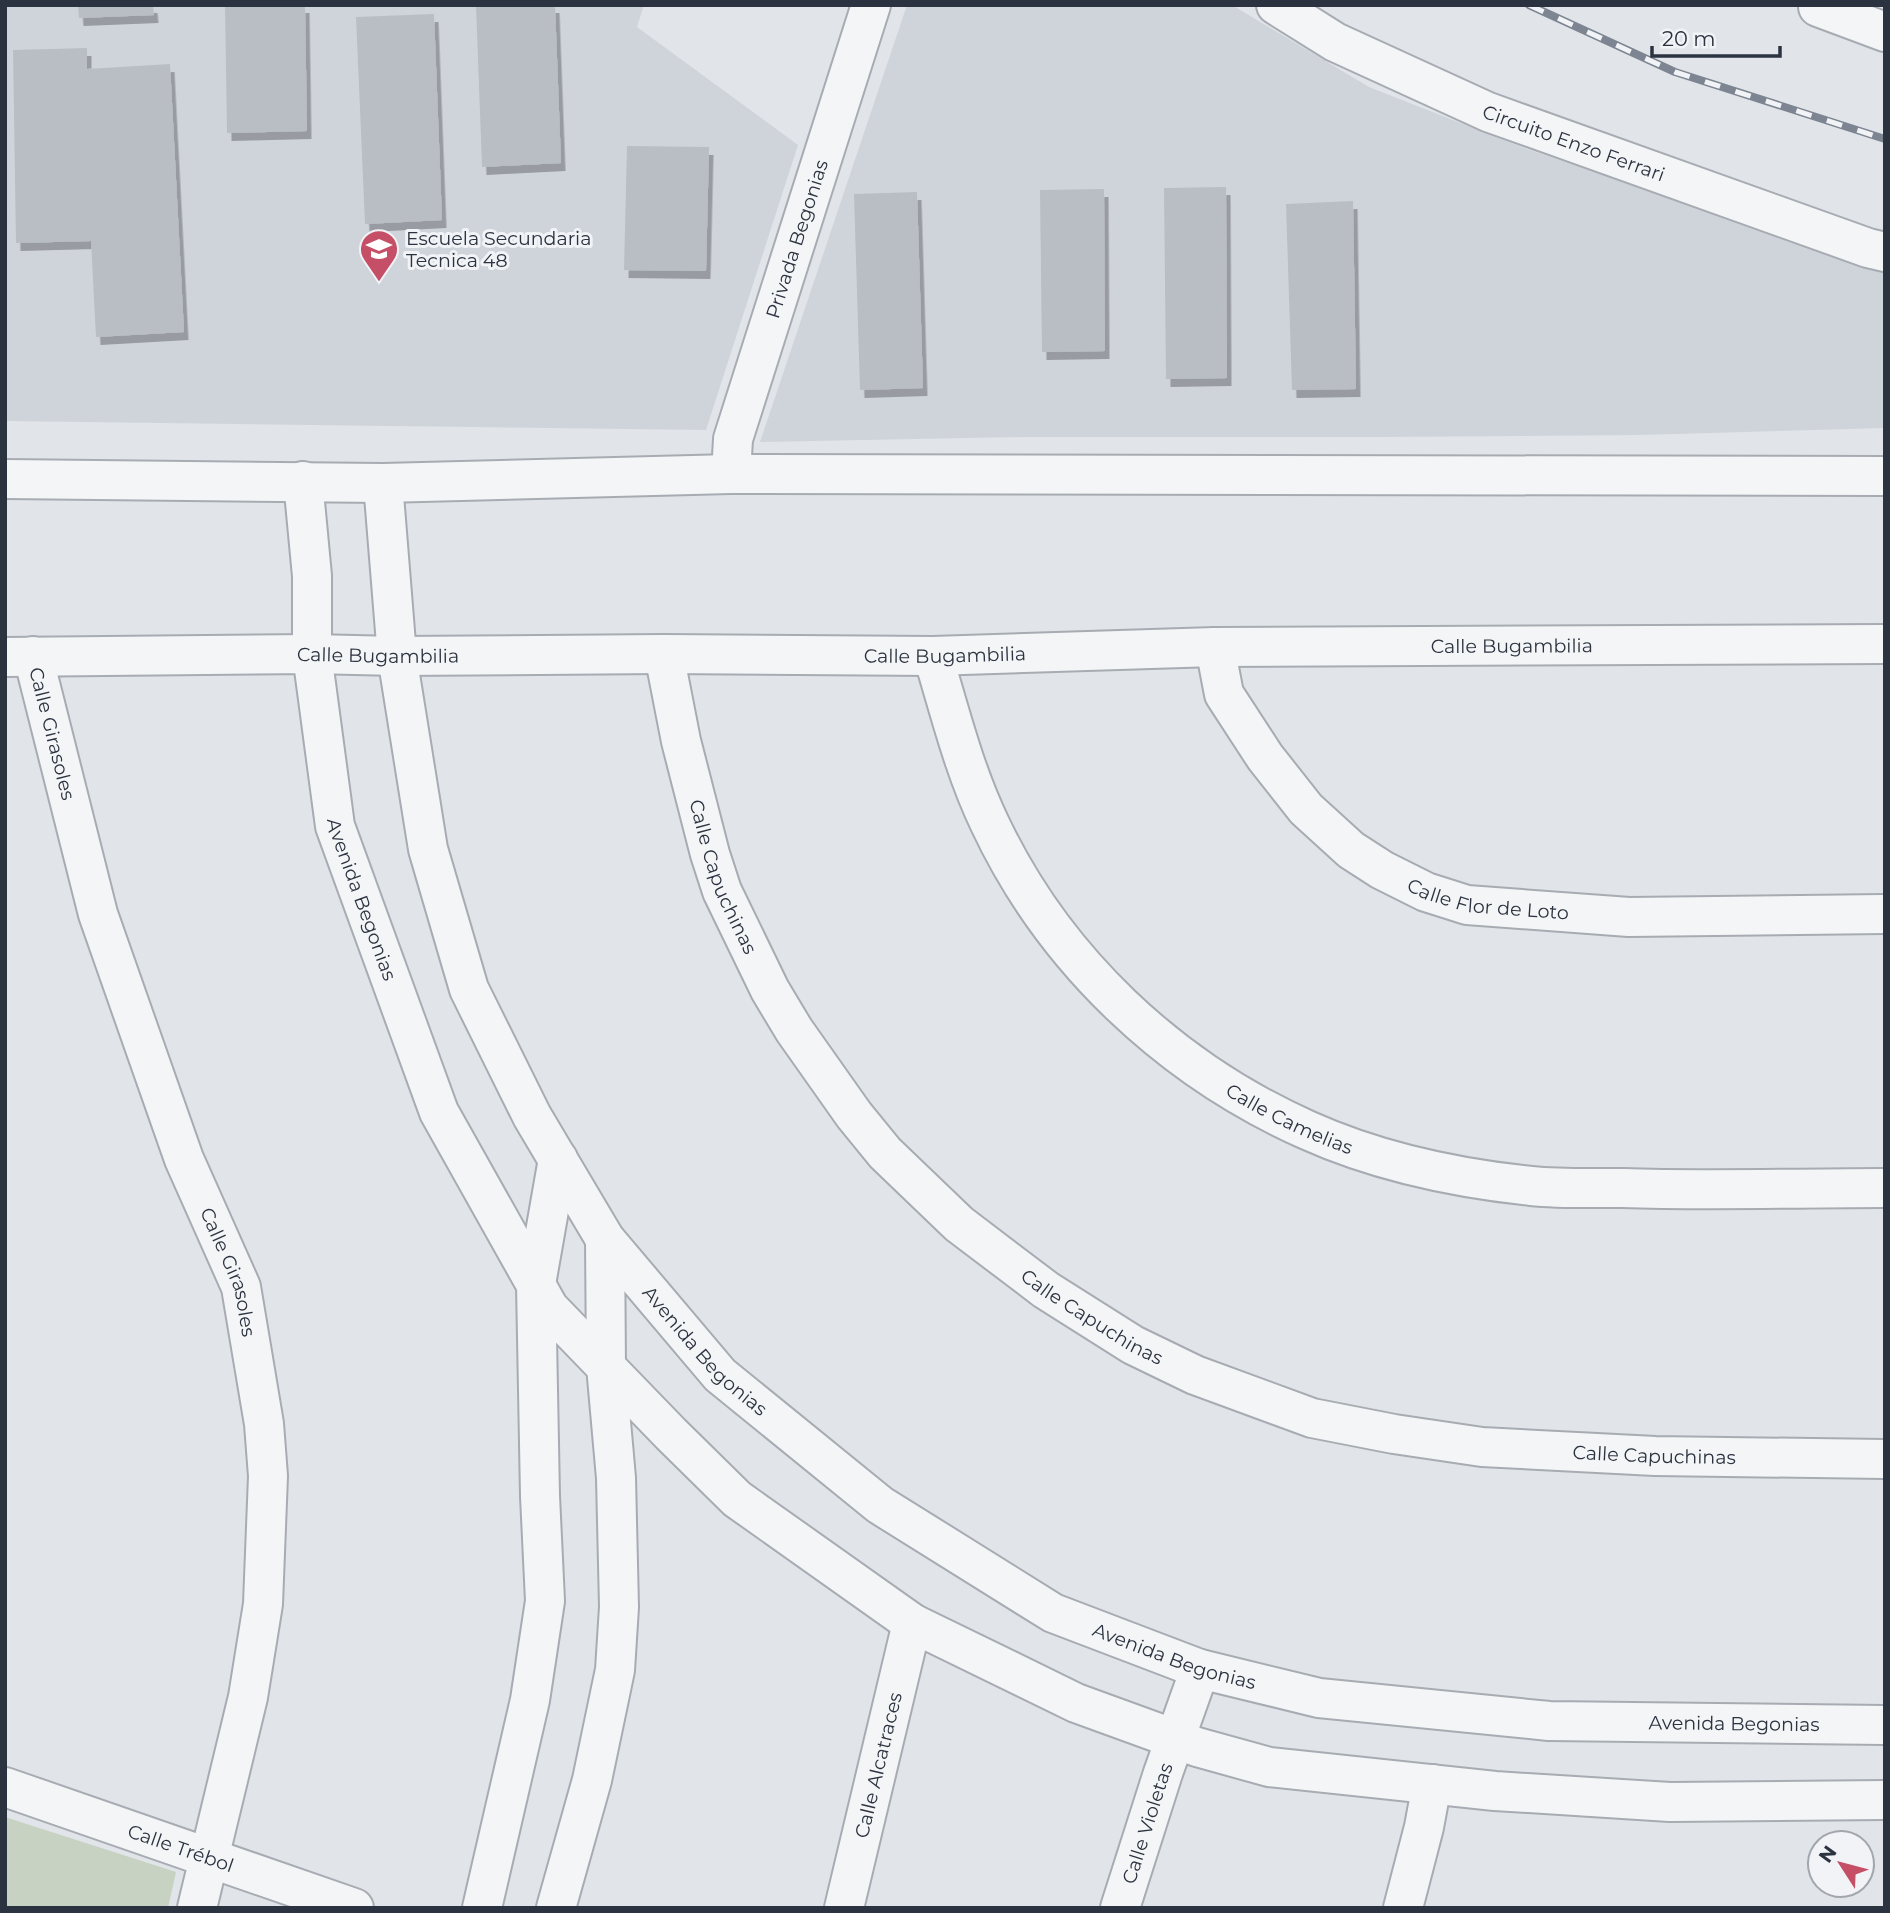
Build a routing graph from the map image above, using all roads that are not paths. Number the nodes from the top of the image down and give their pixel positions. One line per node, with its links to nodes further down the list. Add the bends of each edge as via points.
1 (871, 5): 6 (street, Privada Begonias, via 733,439)
2 (1276, 5): 5 (street, Circuito Enzo Ferrari, via 1335,42 1488,112)
3 (1818, 7): 4 (street)
4 (1885, 32)
5 (1885, 252)
6 (731, 474): 7 (street); 10 (street)
7 (1885, 476)
8 (5, 479): 9 (street)
9 (303, 481): 10 (street); 13 (street, Avenida Begonias, via 312,576)
10 (383, 483): 15 (street, Avenida Begonias)
11 (1885, 644): 12 (street, Calle Bugambilia)
12 (1215, 647): 16 (street, Calle Bugambilia); 18 (street, Calle Flor de Loto, via 1224,694 1306,809 1351,849 1426,892 1467,905 1629,917)
13 (312, 654): 15 (street, Calle Bugambilia); 17 (street, Calle Bugambilia); 22 (street, Avenida Begonias, via 335,826 439,1112)
14 (664, 654): 15 (street, Calle Bugambilia); 16 (street, Calle Bugambilia); 24 (street, Calle Capuchinas, via 722,891 794,1030 885,1153 959,1224 1046,1290 1133,1345 1207,1380 1312,1419 1482,1447)
15 (397, 656): 19 (street, Avenida Begonias, via 428,849 469,989)
16 (933, 656): 20 (street, Calle Camelias, via 975,789 1014,871 1084,970 1165,1044 1222,1086 1345,1146 1452,1175 1534,1186)
17 (19, 657): 32 (street, Calle Girasoles, via 98,914 184,1159 241,1287 264,1424 268,1476 263,1604 248,1698)
18 (1885, 914)
19 (558, 1159): 21 (street, Avenida Begonias); 22 (street, Avenida Begonias)
20 (1885, 1188)
21 (605, 1239): 23 (street, Avenida Begonias); 26 (street, Avenida Begonias, via 720,1375 880,1505 1053,1613)
22 (536, 1284): 23 (street, Avenida Begonias, via 549,1308); 35 (street, Avenida Begonias, via 545,1601 530,1700)
23 (606, 1366): 25 (street, Avenida Begonias, via 737,1499); 36 (street, Avenida Begonias, via 616,1478 619,1607 615,1670 592,1780)
24 (1885, 1460)
25 (912, 1623): 28 (street, Avenida Begonias, via 1076,1703); 37 (street, Calle Alcatraces)
26 (1200, 1669): 27 (street, Avenida Begonias, via 1319,1698 1549,1721); 28 (street, Calle Violetas)
27 (1885, 1725)
28 (1175, 1739): 29 (street, Avenida Begonias, via 1269,1767); 38 (street, Calle Violetas)
29 (1432, 1784): 31 (street, Avenida Begonias, via 1670,1802); 39 (street)
30 (5, 1787): 32 (street, Calle Trébol)
31 (1885, 1800)
32 (209, 1858): 33 (street, Calle Girasoles); 34 (street, Calle Trébol)
33 (197, 1908)
34 (354, 1908)
35 (482, 1908)
36 (556, 1908)
37 (844, 1908)
38 (1119, 1908)
39 (1403, 1908)

